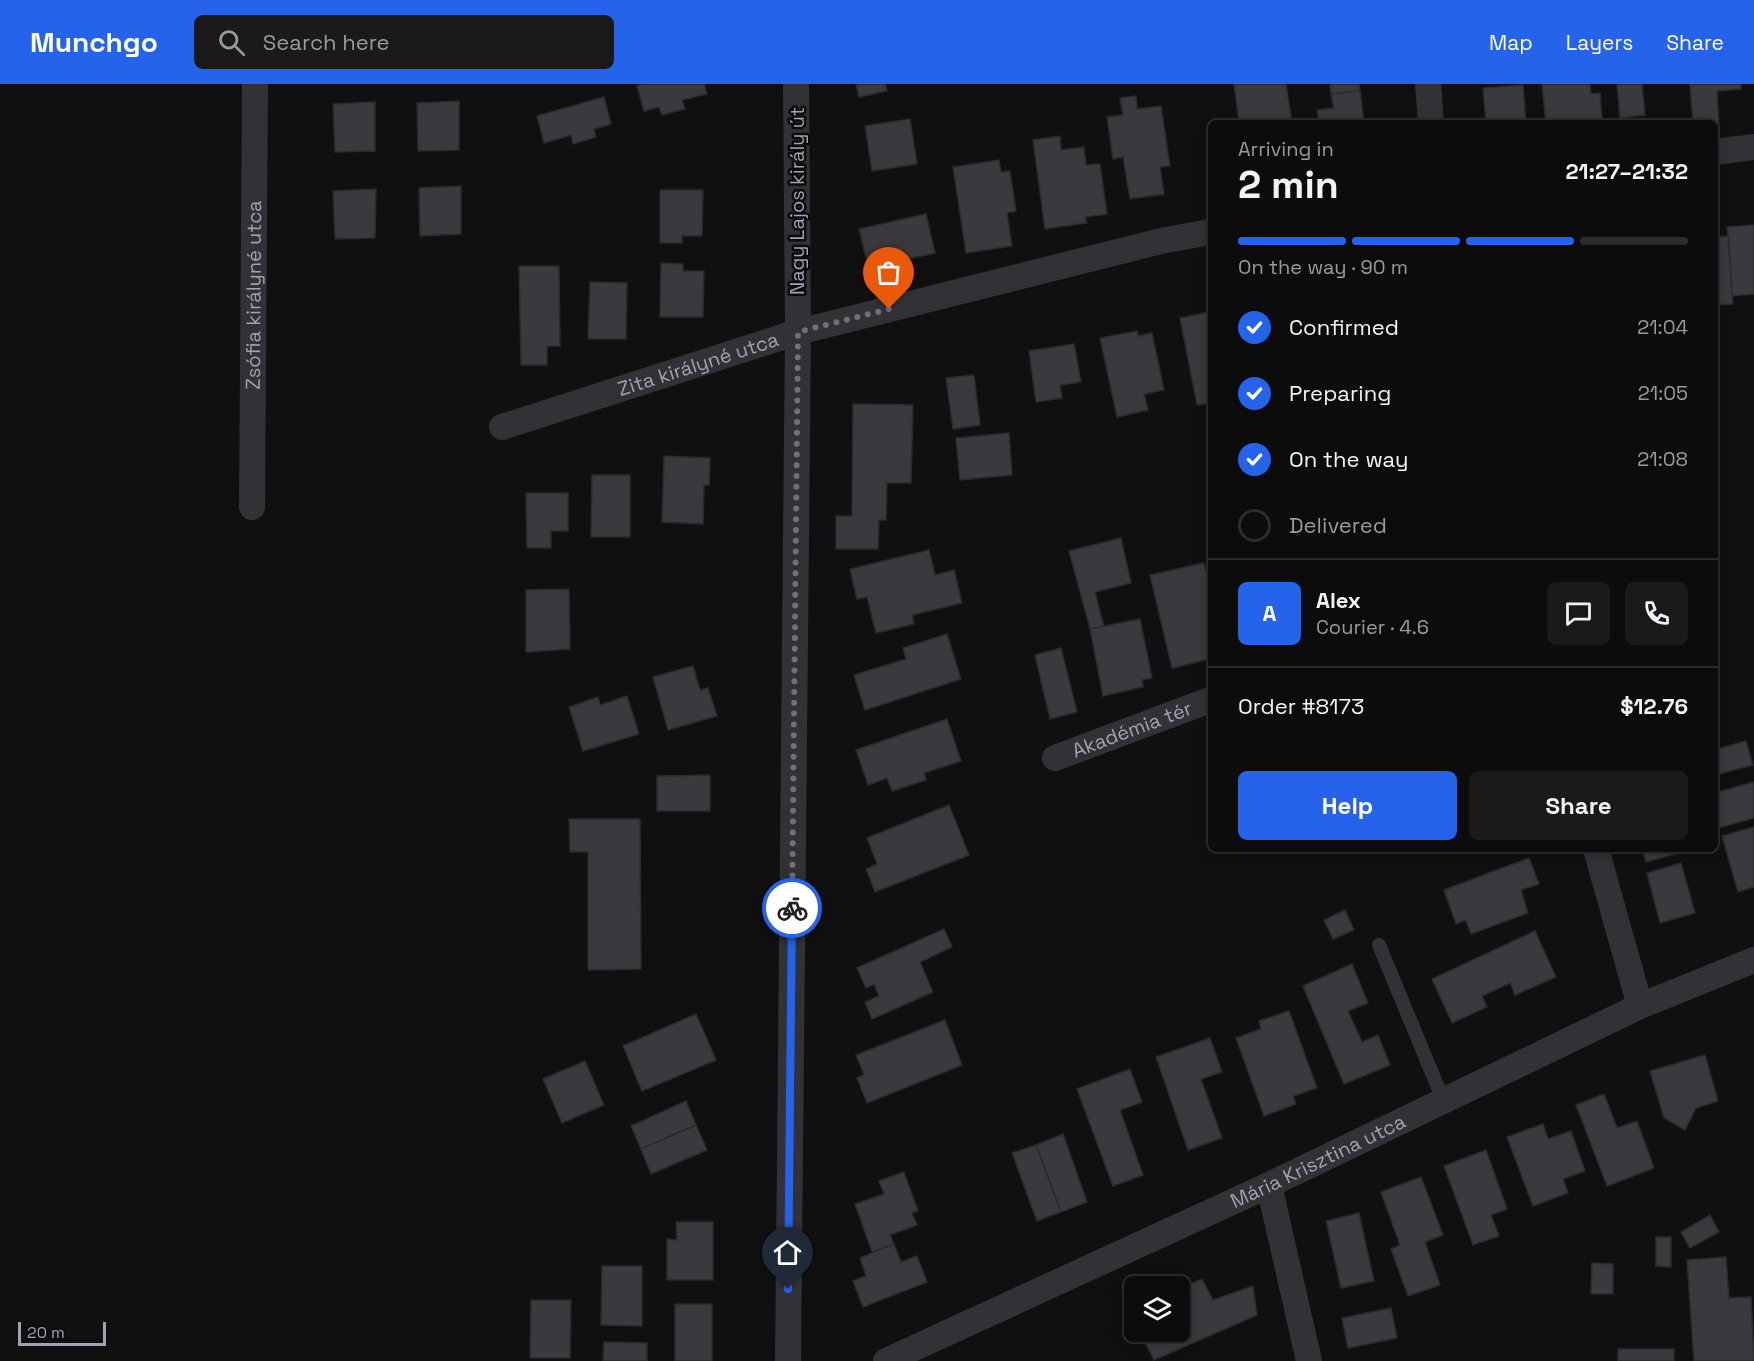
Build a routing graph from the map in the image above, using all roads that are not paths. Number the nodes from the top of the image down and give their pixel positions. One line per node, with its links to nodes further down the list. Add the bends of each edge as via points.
1 (255, 84): 10 (street, Zsófia királyné utca)
2 (796, 84): 8 (street, Nagy Lajos király út)
3 (1428, 84): 4 (street)
4 (1431, 120)
5 (1754, 147): 6 (street)
6 (1718, 152)
7 (1208, 232): 8 (street, Zita királyné utca)
8 (798, 332): 9 (street, Zita királyné utca); 19 (street, Nagy Lajos király út)
9 (502, 427)
10 (252, 507)
11 (1208, 701): 12 (street, Akadémia tér)
12 (1055, 758)
13 (1597, 852): 16 (street)
14 (1379, 945): 17 (lane)
15 (1752, 963): 16 (street, Mária Krisztina utca)
16 (1640, 1006): 17 (street, Mária Krisztina utca)
17 (1444, 1102): 18 (street, Mária Krisztina utca)
18 (1269, 1185): 20 (street, Mária Krisztina utca); 21 (street)
19 (788, 1361)
20 (886, 1361)
21 (1309, 1361)

